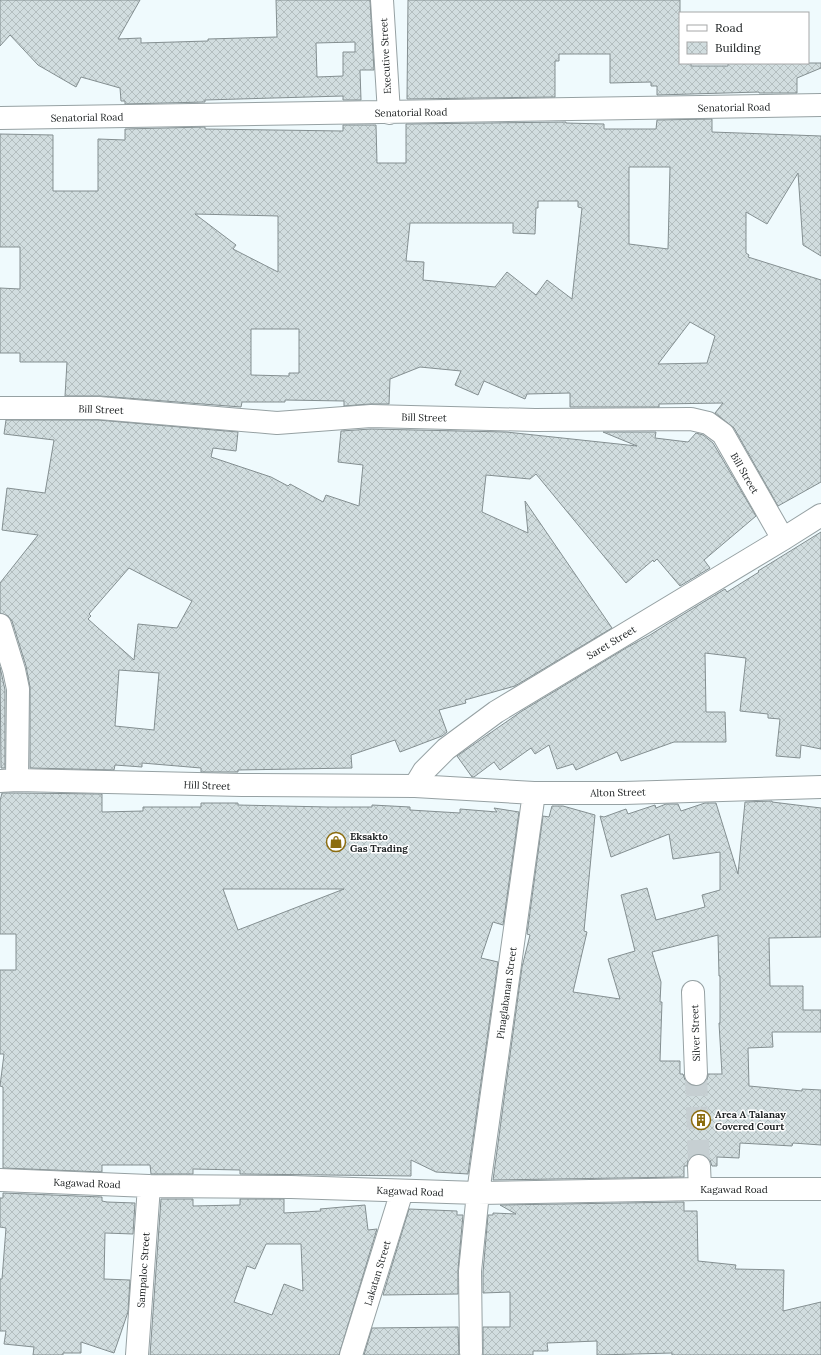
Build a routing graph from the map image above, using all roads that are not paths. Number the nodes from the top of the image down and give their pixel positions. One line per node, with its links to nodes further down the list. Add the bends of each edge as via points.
1 (382, 0): 3 (street, Executive Street)
2 (821, 105): 3 (street, Senatorial Road)
3 (389, 113): 4 (street, Senatorial Road)
4 (0, 118)
5 (0, 408): 7 (street, Bill Street, via 99,408 277,423 372,416 535,420 690,419 708,423 723,434)
6 (821, 515): 7 (street, Saret Street)
7 (784, 540): 10 (street, Saret Street, via 496,712 446,749 424,771)
8 (0, 625): 9 (street, via 18,689)
9 (8, 781): 10 (street, Hill Street, via 242,786)
10 (415, 786): 12 (street, Alton Street)
11 (821, 787): 12 (street, Alton Street)
12 (534, 793): 21 (street, Pinaglabanan Street)
13 (693, 992): 14 (street, Silver Street)
14 (696, 1074)
15 (699, 1166): 18 (street)
16 (0, 1180): 17 (street, Kagawad Road)
17 (149, 1186): 20 (street, Kagawad Road); 23 (street, Sampaloc Street)
18 (700, 1189): 19 (street, Kagawad Road); 21 (street, Kagawad Road)
19 (821, 1189)
20 (402, 1191): 21 (street, Kagawad Road); 24 (street, Lakatan Street)
21 (478, 1193): 22 (street, Pinaglabanan Street, via 470,1271)
22 (471, 1352)
23 (137, 1355)
24 (351, 1355)

